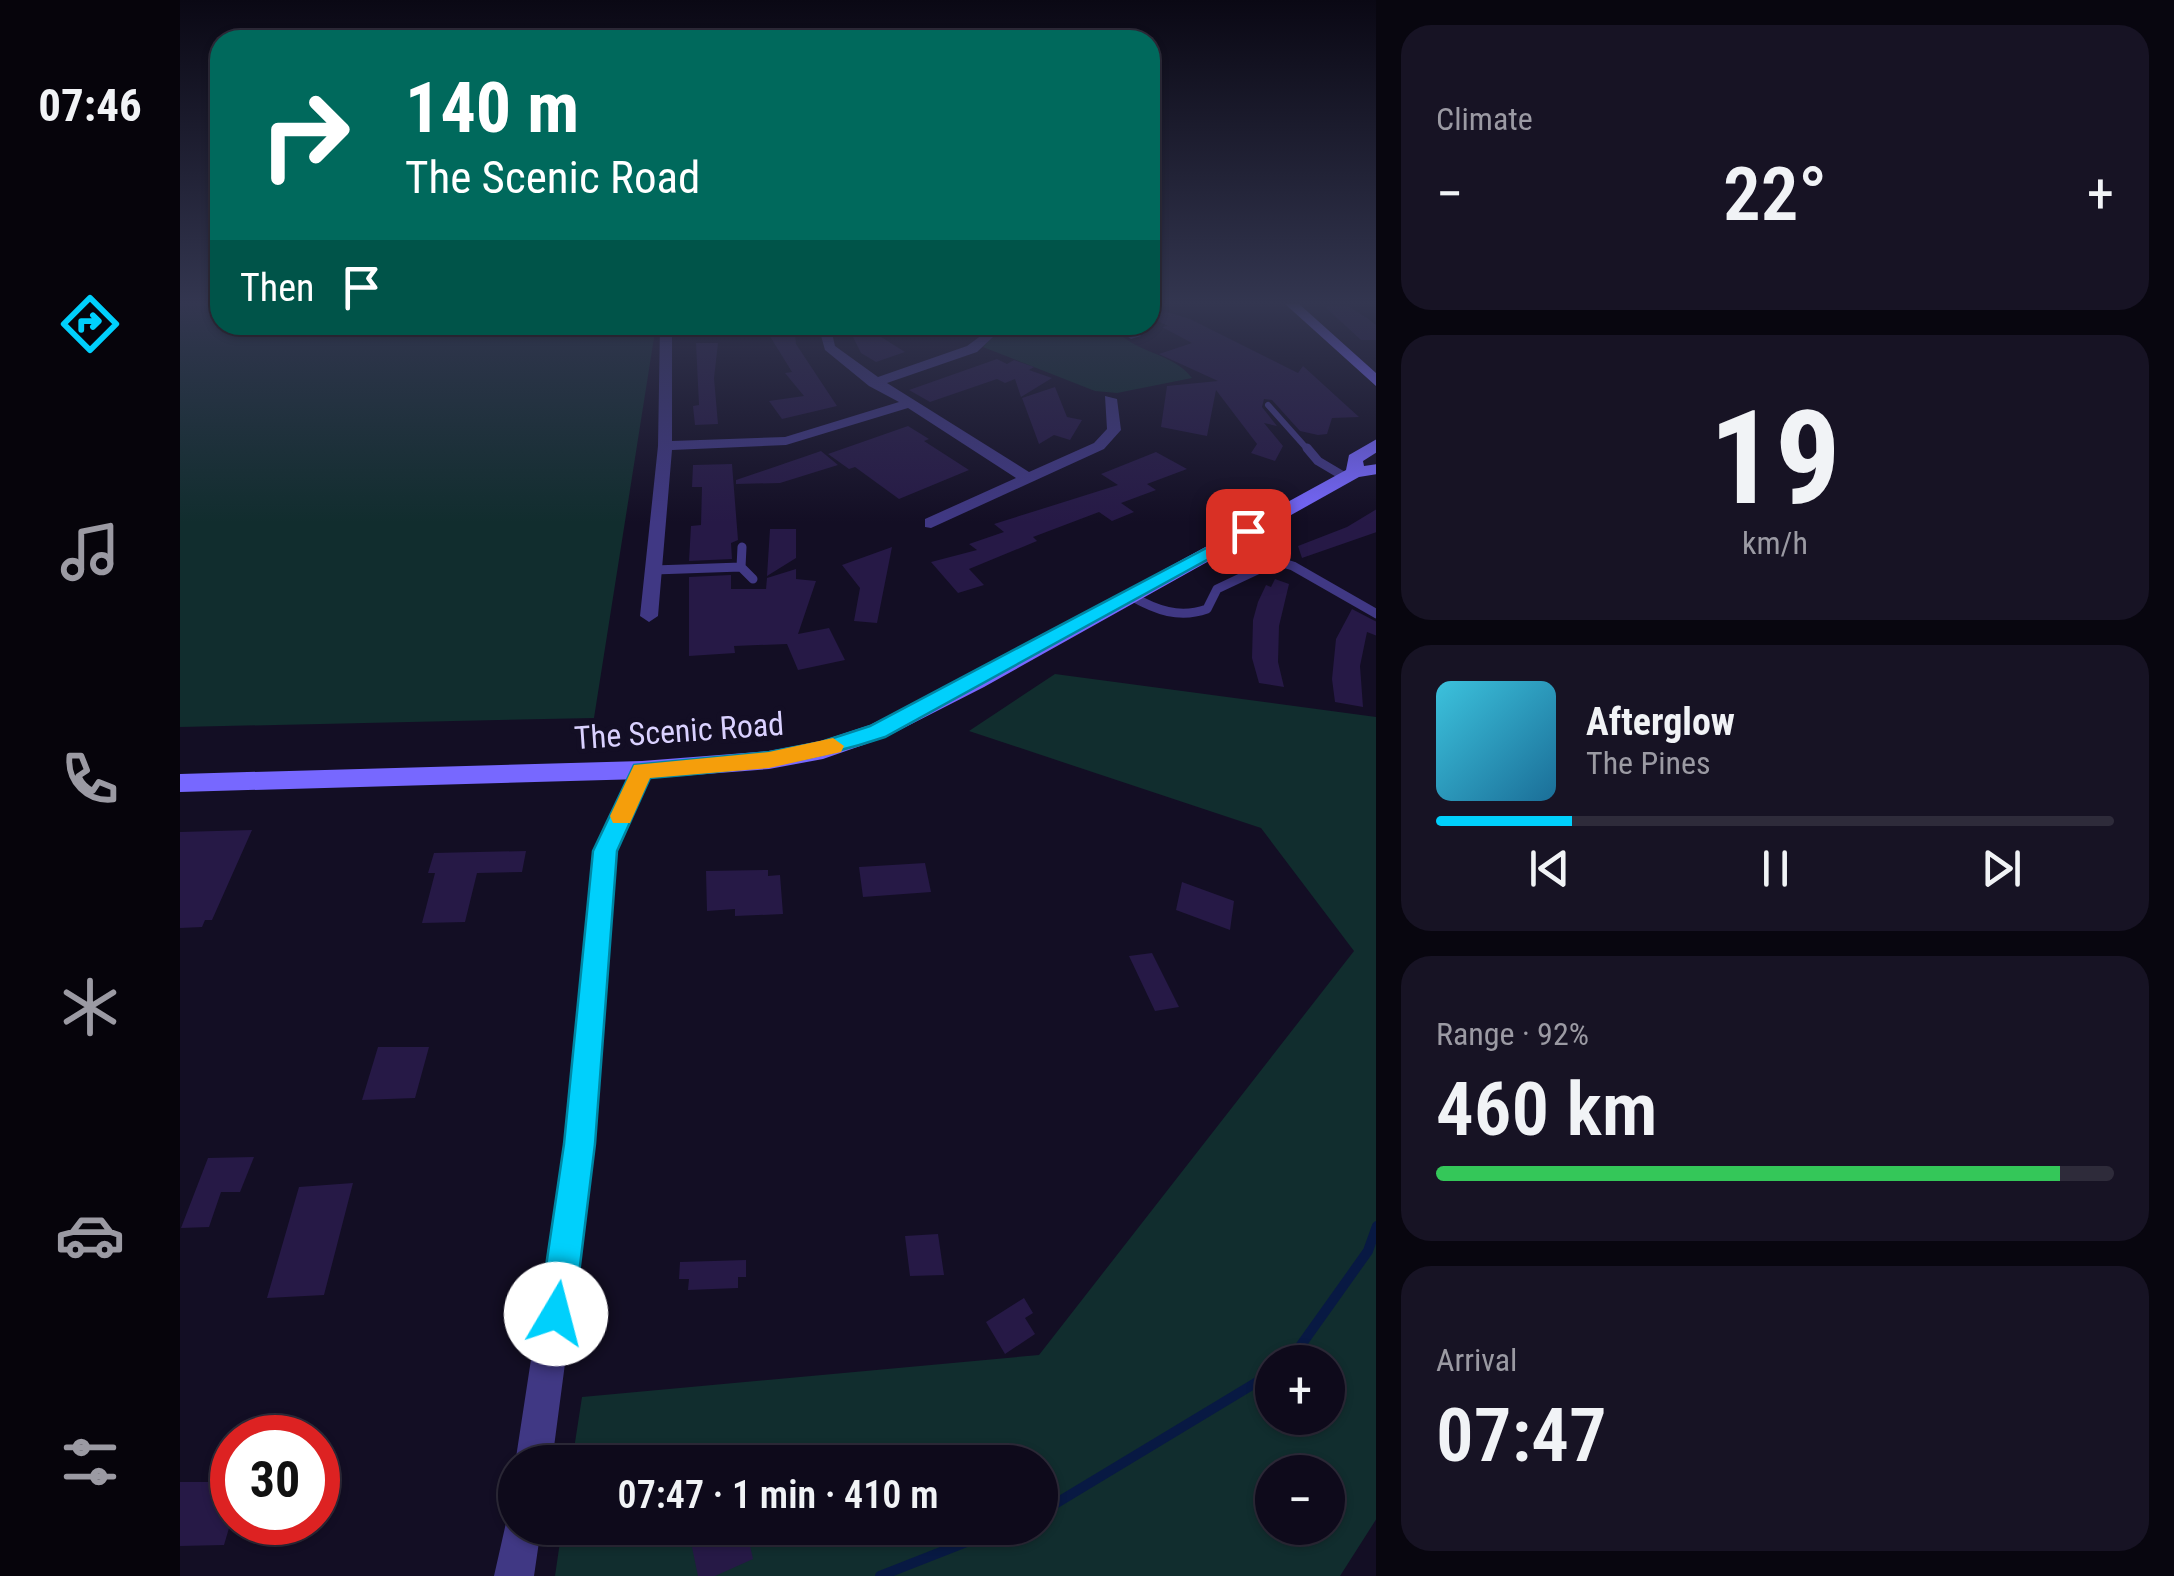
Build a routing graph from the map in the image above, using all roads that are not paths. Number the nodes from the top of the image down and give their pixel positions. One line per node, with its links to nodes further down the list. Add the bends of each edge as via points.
1 (666, 377): 9 (street)
2 (866, 377): 4 (street)
3 (893, 377): 4 (street)
4 (874, 383): 6 (street)
5 (1110, 398): 11 (street, via 1114,430 1099,446)
6 (908, 404): 9 (street, via 786,440); 11 (street)
7 (1268, 405): 10 (lane, via 1318,461)
8 (1376, 444): 10 (main road, The Scenic Road, via 1355,459)
9 (665, 446): 15 (street)
10 (1359, 473): 17 (main road, The Scenic Road)
11 (1025, 477): 12 (street)
12 (931, 522)
13 (742, 547): 14 (lane)
14 (741, 567): 15 (lane); 16 (lane)
15 (654, 570): 19 (street)
16 (754, 579)
17 (1131, 596): 18 (lane, via 1160,612 1192,615 1208,609 1217,590 1276,561); 20 (main road, The Scenic Road, via 878,731 769,760)
18 (1376, 614)
19 (649, 616)
20 (642, 770): 21 (main road, The Scenic Road); 22 (street, via 605,851 579,1144)
21 (180, 782)
22 (535, 1445)
23 (519, 1545): 24 (street)
24 (514, 1576)

